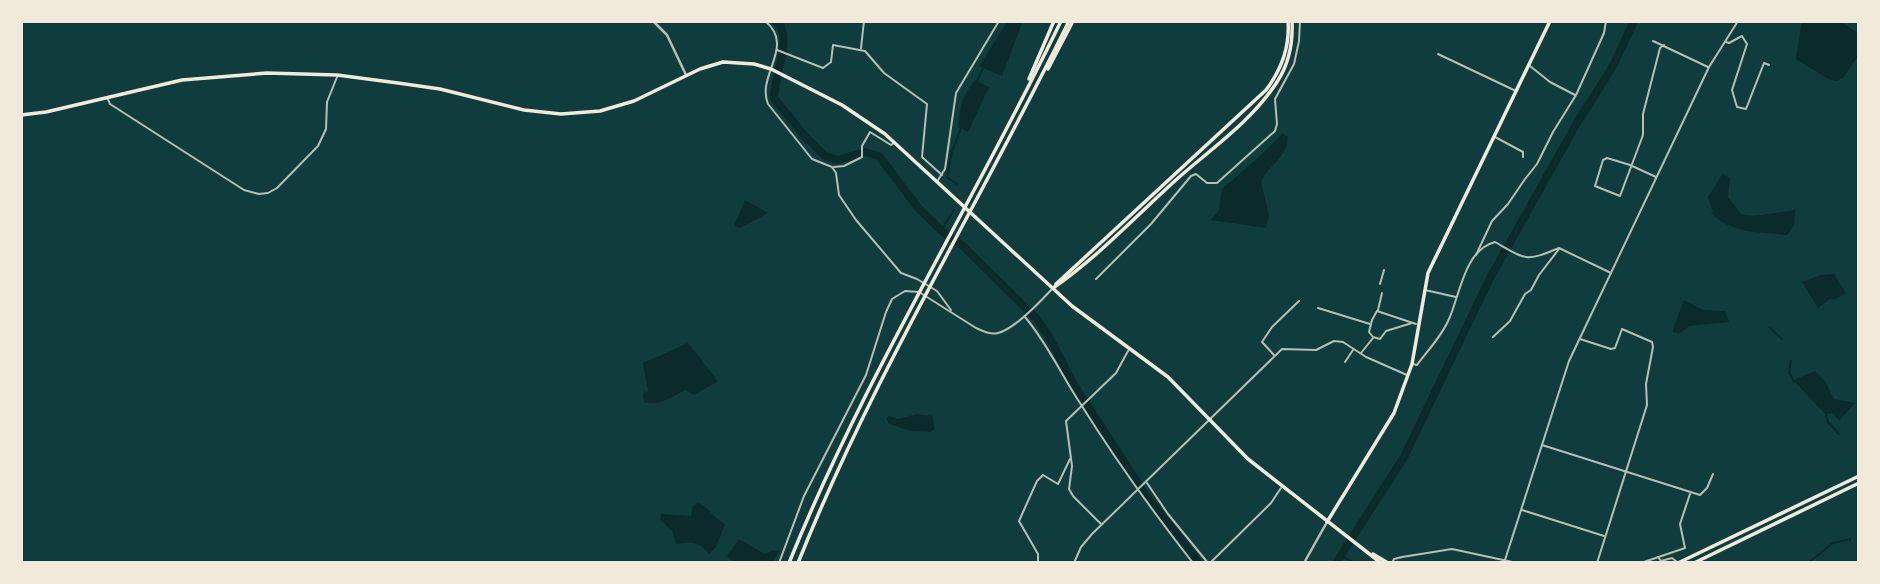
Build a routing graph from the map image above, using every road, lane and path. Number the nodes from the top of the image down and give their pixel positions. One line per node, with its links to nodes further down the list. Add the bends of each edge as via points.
1 (653, 21): 24 (street, via 667,35)
2 (765, 21): 16 (street, via 776,33)
3 (864, 21): 17 (street)
4 (999, 21): 35 (street, via 956,93)
5 (1054, 21): 28 (main road)
6 (1061, 21): 28 (main road)
7 (1071, 21): 86 (main road, via 856,430)
8 (1290, 21): 44 (main road, via 1284,57 1262,95)
9 (1300, 21): 42 (street, via 1294,64 1275,100 1274,133 1216,184 1191,176)
10 (1550, 21): 19 (main road)
11 (1606, 21): 26 (street)
12 (1738, 21): 14 (street)
13 (1653, 41): 15 (street)
14 (1726, 41): 20 (street, via 1742,36 1747,44 1732,90 1737,107 1746,109 1763,63); 21 (street)
15 (1664, 45): 21 (street); 33 (street, via 1643,114 1643,135)
16 (778, 50): 17 (street, via 823,68 831,62 833,45); 22 (street)
17 (861, 50): 35 (street, via 927,104 922,157)
18 (1438, 54): 25 (street)
19 (1530, 65): 25 (main road); 26 (street)
20 (1769, 65)
21 (1709, 67): 36 (street)
22 (773, 70): 24 (main road, via 723,62); 31 (main road, via 842,105); 34 (street, via 764,95 768,104 813,159)
23 (337, 75): 24 (main road, via 440,89 524,110 561,114 600,111 634,101); 27 (main road, via 225,75); 27 (street, via 329,92 323,138 277,188 259,194 244,190 110,104)
24 (686, 75)
25 (1517, 92): 30 (main road)
26 (1576, 95): 39 (street, via 1537,164 1492,222)
27 (107, 96): 29 (main road)
28 (1016, 110): 85 (main road, via 910,305)
29 (21, 115)
30 (1495, 138): 32 (street, via 1522,152); 45 (main road, via 1440,247)
31 (894, 142): 34 (street, via 891,145 870,132 862,157); 37 (main road)
32 (1522, 157)
33 (1630, 165): 33 (street, via 1606,158 1595,186 1620,196); 36 (street)
34 (832, 167): 50 (street, via 839,195 856,220 901,273 937,291)
35 (942, 175): 37 (street)
36 (1657, 178): 41 (street)
37 (937, 181): 44 (main road)
38 (1559, 248): 39 (street, via 1523,258 1495,242); 41 (street); 56 (street, via 1510,321)
39 (1476, 256): 47 (street)
40 (1384, 270): 43 (street)
41 (1611, 273): 57 (street)
42 (1096, 279)
43 (1380, 284)
44 (1053, 288): 52 (street); 58 (main road)
45 (1424, 290): 47 (street); 54 (main road)
46 (1382, 293): 51 (street)
47 (1456, 297): 63 (street, via 1436,341 1417,365)
48 (1299, 301): 61 (street, via 1262,342)
49 (1318, 308): 53 (street)
50 (952, 311): 52 (street, via 991,333); 84 (street, via 912,290 892,299 866,375 804,496)
51 (1377, 311): 53 (street); 54 (street)
52 (1025, 315): 65 (street)
53 (1370, 324): 55 (street)
54 (1415, 324): 55 (street, via 1386,331 1380,339); 63 (main road)
55 (1373, 337): 60 (street)
56 (1493, 337)
57 (1580, 338): 67 (street); 69 (street, via 1611,349 1622,328 1652,342 1647,405)
58 (1130, 349): 65 (street, via 1115,373); 66 (main road, via 1168,377)
59 (1354, 349): 60 (street); 61 (street, via 1334,341 1315,350 1282,349); 62 (street)
60 (1361, 354): 64 (street)
61 (1275, 356): 66 (street)
62 (1345, 362)
63 (1412, 364): 64 (main road)
64 (1408, 375): 78 (main road, via 1394,413)
65 (1082, 405): 68 (street, via 1066,421); 75 (street)
66 (1209, 421): 72 (street); 74 (main road)
67 (1542, 445): 69 (street); 77 (street)
68 (1071, 459): 79 (street, via 1069,489); 87 (street, via 1058,484 1043,475 1037,481 1019,521)
69 (1625, 472): 76 (street); 80 (street)
70 (1713, 474): 76 (street, via 1704,492)
71 (1859, 477): 97 (main road)
72 (1147, 482): 75 (street); 90 (street)
73 (1859, 484): 98 (main road)
74 (1282, 487): 78 (main road); 90 (street)
75 (1138, 490): 79 (street); 89 (street)
76 (1690, 492): 82 (street, via 1680,524 1685,548)
77 (1522, 510): 80 (street); 83 (street)
78 (1327, 522): 81 (main road); 91 (street)
79 (1102, 525): 88 (street, via 1081,547)
80 (1605, 536): 95 (street)
81 (1362, 548): 92 (main road); 93 (main road)
82 (1656, 556): 96 (street); 97 (street)
83 (1505, 562): 93 (street, via 1451,549 1402,556); 94 (street)
84 (779, 563)
85 (789, 563)
86 (798, 563)
87 (1039, 563)
88 (1074, 563)
89 (1193, 563)
90 (1209, 563)
91 (1304, 563)
92 (1381, 563)
93 (1390, 563)
94 (1517, 563)
95 (1597, 563)
96 (1641, 563)
97 (1678, 563)
98 (1694, 563)

